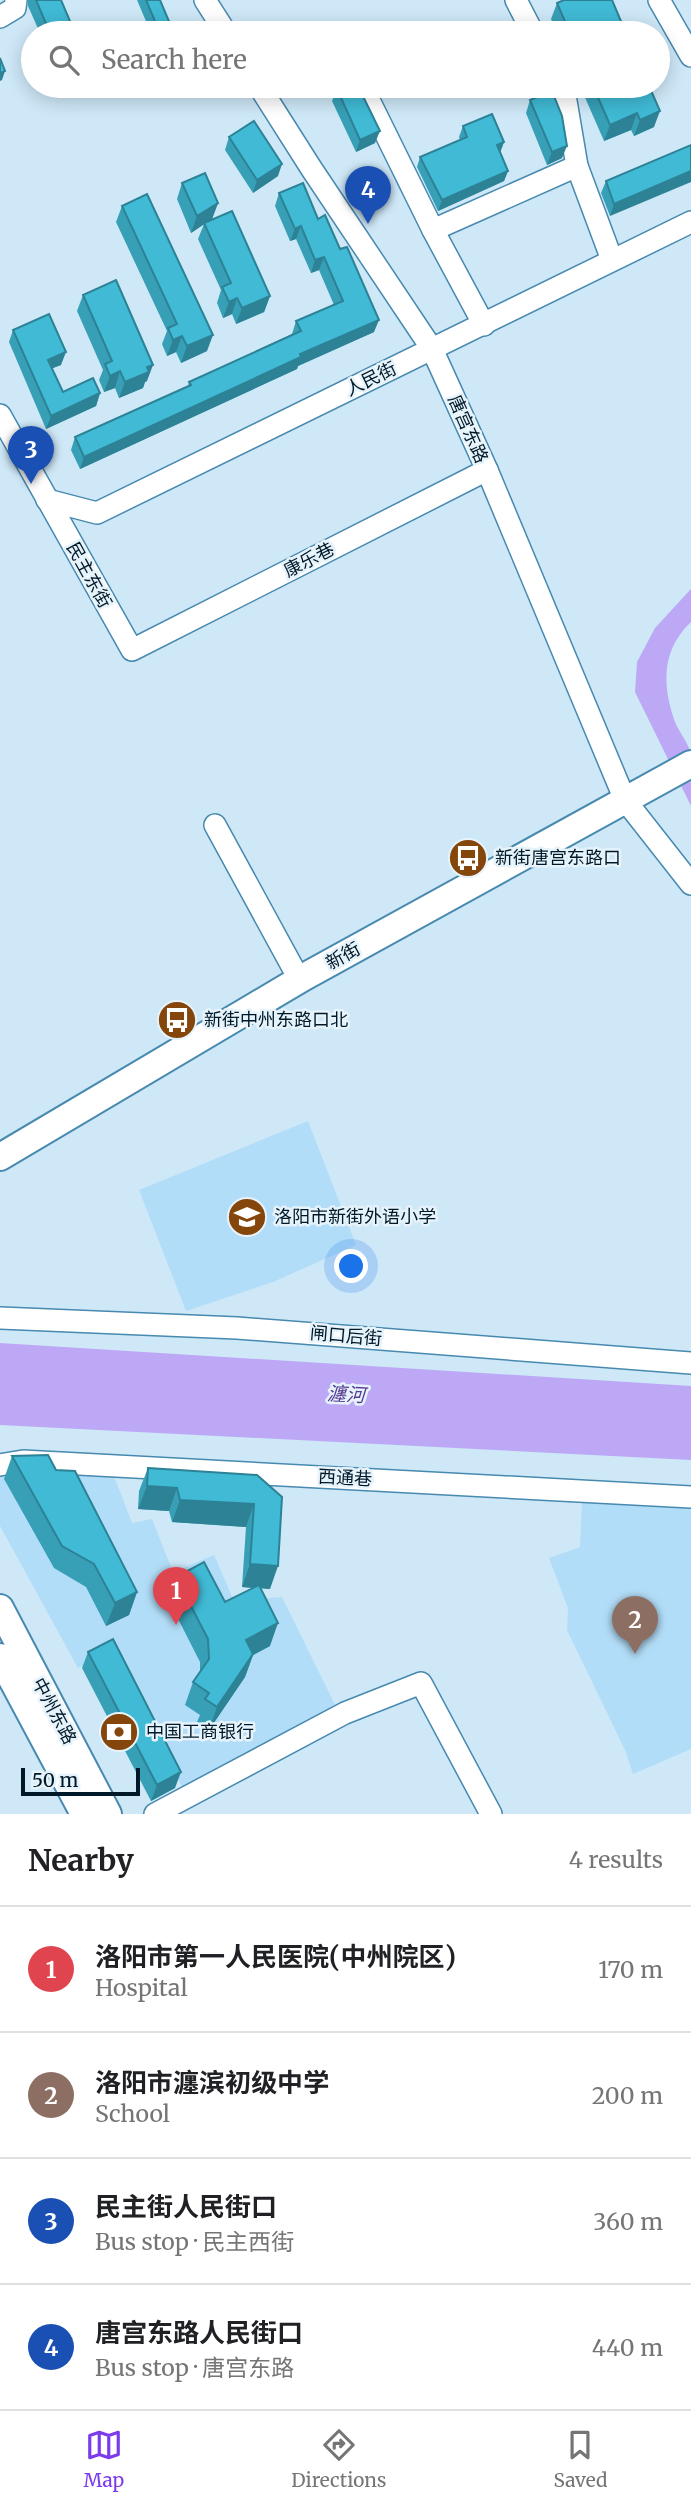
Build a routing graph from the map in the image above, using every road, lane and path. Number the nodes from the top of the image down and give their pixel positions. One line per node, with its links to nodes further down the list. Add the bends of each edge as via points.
1 (16, 0): 5 (street, via 15,8)
2 (205, 0): 6 (street)
3 (516, 0): 7 (street)
4 (659, 0): 8 (street)
5 (0, 18)
6 (218, 21)
7 (527, 21)
8 (691, 56)
9 (266, 98): 17 (street, 唐宫东路)
10 (368, 98): 14 (street)
11 (564, 98): 12 (street)
12 (577, 166): 14 (street); 15 (street)
13 (691, 222): 15 (street, 人民街)
14 (433, 230): 16 (street)
15 (612, 260): 16 (street, 人民街)
16 (485, 325): 17 (street, 人民街)
17 (432, 349): 19 (street, 唐宫东路); 20 (street, 人民街, via 97,513)
18 (1, 418): 20 (street, 民主东街)
19 (487, 470): 21 (street, 康乐巷); 25 (street, 唐宫东路)
20 (47, 500): 21 (street, 民主东街)
21 (132, 650)
22 (691, 746): 24 (main road, 新街)
23 (691, 764): 24 (main road, 新街)
24 (665, 770): 25 (main road, 新街)
25 (622, 793): 27 (street, 唐宫东路); 28 (main road, 新街); 30 (main road, 新街)
26 (215, 825): 28 (street)
27 (691, 884)
28 (293, 968): 29 (main road, 新街)
29 (0, 1139)
30 (0, 1157)
31 (0, 1318): 32 (street, 闸口后街, via 237,1328)
32 (691, 1363)
33 (0, 1465): 34 (street, 西通巷, via 23,1461)
34 (691, 1497)
35 (0, 1608): 38 (main road, 中州东路)
36 (0, 1657): 37 (main road, 中州东路)
37 (83, 1814)
38 (108, 1814)
39 (155, 1814): 40 (street, via 345,1713 421,1683)
40 (491, 1814)

